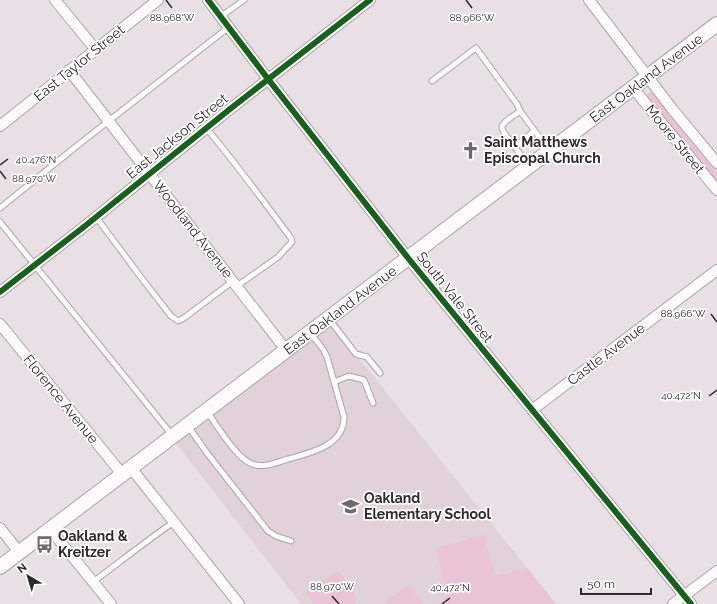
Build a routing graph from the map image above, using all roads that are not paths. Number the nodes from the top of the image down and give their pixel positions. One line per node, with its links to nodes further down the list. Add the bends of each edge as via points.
1 (55, 0): 10 (street)
2 (158, 0): 10 (street, East Taylor Street)
3 (208, 0): 7 (street, South Vale Street)
4 (244, 0): 7 (lane)
5 (370, 0): 13 (street, East Jackson Street)
6 (589, 0): 12 (street, Moore Street)
7 (220, 17): 9 (street, South Vale Street)
8 (717, 24): 12 (main road, East Oakland Avenue)
9 (228, 27): 13 (street, South Vale Street); 17 (lane)
10 (96, 50): 11 (street, East Taylor Street)
11 (69, 70): 17 (street, Woodland Avenue); 18 (street, East Taylor Street)
12 (647, 77): 15 (main road, East Oakland Avenue); 23 (street, Moore Street)
13 (268, 79): 19 (street, East Jackson Street); 30 (street, South Vale Street)
14 (432, 81): 16 (lane, via 476,48)
15 (633, 88): 22 (main road, East Oakland Avenue); 26 (street, Moore Street)
16 (520, 111): 20 (lane); 21 (lane, via 502,125)
17 (110, 121): 25 (street, Woodland Avenue); 27 (lane)
18 (0, 125)
19 (206, 128): 25 (street, East Jackson Street); 33 (lane, via 266,204 292,242 278,257)
20 (534, 131): 21 (lane); 22 (lane)
21 (515, 147): 24 (lane)
22 (549, 151): 24 (main road, East Oakland Avenue)
23 (717, 163)
24 (529, 167): 30 (main road, East Oakland Avenue)
25 (150, 174): 28 (street, East Jackson Street); 33 (street, Woodland Avenue)
26 (717, 190)
27 (0, 208)
28 (96, 217): 31 (street, East Jackson Street); 33 (lane, via 171,316 178,321)
29 (0, 222): 31 (lane)
30 (408, 258): 35 (main road, East Oakland Avenue); 42 (street, South Vale Street)
31 (34, 266): 34 (street, East Jackson Street); 45 (lane)
32 (717, 270): 42 (street, Castle Avenue)
33 (235, 284): 38 (street, Woodland Avenue)
34 (0, 292)
35 (329, 318): 37 (main road, East Oakland Avenue); 39 (lane, via 356,354 368,357)
36 (0, 324): 46 (street, Florence Avenue)
37 (310, 332): 38 (main road, East Oakland Avenue); 40 (lane, via 327,357)
38 (286, 350): 43 (main road, East Oakland Avenue)
39 (380, 373)
40 (334, 382): 41 (lane, via 349,376 364,380); 43 (lane, via 344,417 338,436 310,453 264,466 253,464 239,456)
41 (373, 404)
42 (532, 410): 55 (street, South Vale Street)
43 (206, 411): 44 (main road, East Oakland Avenue)
44 (187, 425): 45 (main road, East Oakland Avenue); 50 (lane, via 268,531)
45 (173, 436): 46 (main road, East Oakland Avenue)
46 (127, 471): 47 (street, Florence Avenue); 49 (main road, East Oakland Avenue)
47 (174, 522): 54 (lane); 57 (street, Florence Avenue)
48 (0, 528): 51 (street)
49 (50, 529): 51 (main road, East Oakland Avenue); 54 (street)
50 (290, 541)
51 (20, 552): 52 (main road, East Oakland Avenue)
52 (0, 566)
53 (717, 571): 55 (street)
54 (93, 582): 56 (street)
55 (684, 596): 58 (street); 59 (street, South Vale Street)
56 (111, 604)
57 (240, 604)
58 (673, 604)
59 (691, 604)

